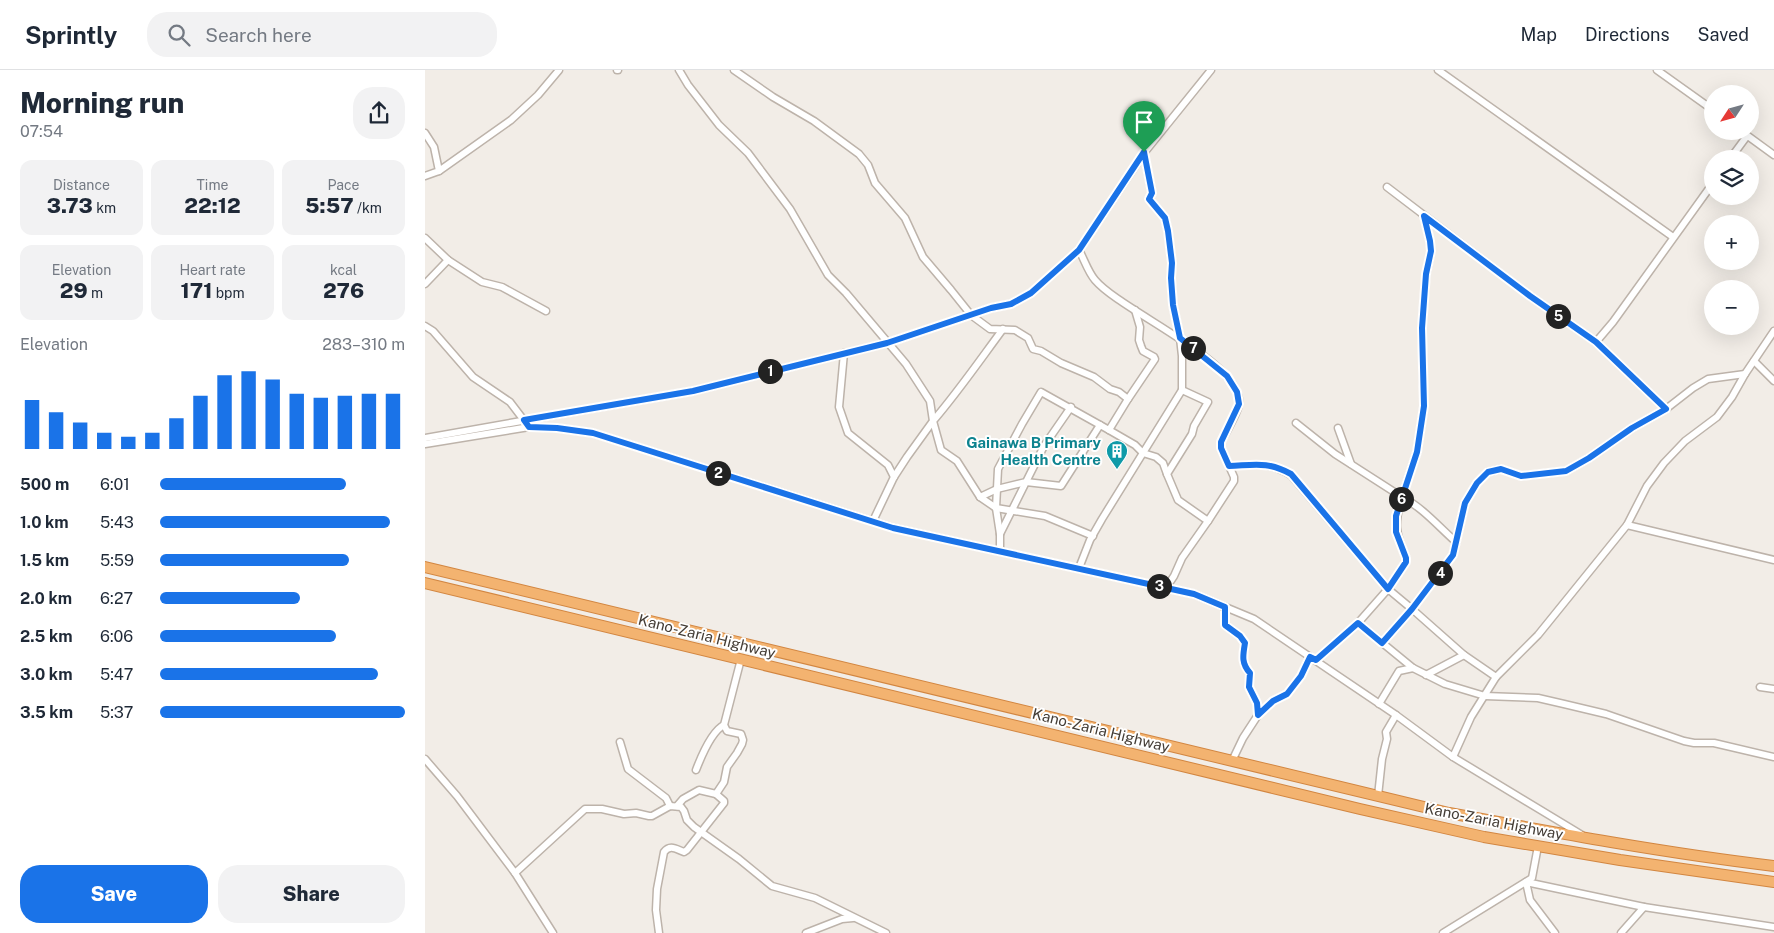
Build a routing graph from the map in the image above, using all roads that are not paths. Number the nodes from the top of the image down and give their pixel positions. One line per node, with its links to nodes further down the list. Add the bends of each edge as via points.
1 (559, 70): 12 (street, via 511,120)
2 (679, 70): 30 (street, via 719,125 748,153 790,209 829,275)
3 (735, 70): 24 (street, via 814,121 865,160 875,183 905,218 923,258)
4 (1211, 70): 10 (street)
5 (1438, 70): 17 (street)
6 (1657, 70): 7 (street)
7 (1704, 104)
8 (425, 133): 12 (street, via 434,147)
9 (1754, 140): 11 (street)
10 (1144, 152): 19 (street); 28 (street, via 1152,193 1149,199 1165,218 1168,231 1173,305)
11 (1774, 155)
12 (439, 171): 13 (street)
13 (425, 176)
14 (1387, 187): 16 (street)
15 (1704, 195): 17 (street)
16 (1424, 216): 29 (street); 56 (street, via 1431,251 1422,328 1424,406 1417,452)
17 (1673, 237): 29 (street)
18 (425, 238): 20 (street)
19 (1079, 250): 22 (street, via 1095,280); 24 (street, via 1031,293 1011,304)
20 (448, 260): 21 (street); 23 (street, via 482,282 502,287)
21 (425, 284)
22 (1135, 310): 28 (street); 36 (street, via 1143,351 1155,359)
23 (546, 311)
24 (971, 315): 26 (street, via 990,329); 30 (street)
25 (425, 326): 39 (street, via 473,377 509,402)
26 (1003, 329): 36 (street, via 1015,330 1028,338 1033,349 1094,377); 40 (street)
27 (1774, 331): 32 (street)
28 (1180, 338): 35 (street); 50 (street, via 1227,376 1237,392 1239,404 1221,442)
29 (1596, 342): 38 (street)
30 (887, 343): 31 (street); 40 (street, via 906,364 930,402)
31 (844, 353): 39 (street, via 693,391); 52 (street, via 839,407 848,433 888,465)
32 (1754, 361): 33 (street); 34 (street)
33 (1745, 374): 38 (street, via 1708,379); 61 (street, via 1717,417 1685,441 1664,463 1647,486)
34 (1774, 381)
35 (1182, 390): 48 (street); 51 (street, via 1208,402)
36 (1128, 399): 45 (street)
37 (1071, 408): 42 (street); 53 (street, via 1044,446); 54 (street, via 1041,392 998,469)
38 (1666, 409): 64 (street, via 1566,471 1521,476 1501,469 1488,472 1465,503)
39 (527, 420): 43 (street); 46 (street)
40 (933, 421): 52 (street); 55 (street, via 941,450 957,462)
41 (1296, 423): 49 (street)
42 (1101, 425): 45 (street); 53 (street, via 1061,486)
43 (529, 427): 47 (street); 59 (street, via 593,433)
44 (1338, 428): 49 (street)
45 (1109, 430): 48 (street)
46 (425, 438)
47 (425, 444)
48 (1143, 453): 51 (street, via 1163,463); 63 (street)
49 (1351, 465): 56 (street)
50 (1229, 466): 60 (street, via 1234,482); 71 (street, via 1263,464 1291,474)
51 (1167, 474): 60 (street, via 1178,500)
52 (894, 477): 59 (street)
53 (1026, 482): 54 (street); 58 (street)
54 (997, 488): 55 (street); 57 (street)
55 (980, 497): 57 (street)
56 (1402, 497): 64 (street, via 1426,513); 71 (street, via 1396,516 1396,532 1406,562)
57 (996, 508): 58 (street); 62 (street)
58 (1012, 510): 62 (street); 63 (street, via 1045,516)
59 (873, 521): 65 (street)
60 (1208, 521): 70 (street)
61 (1627, 525): 66 (street); 81 (street, via 1538,635)
62 (1000, 534): 65 (street)
63 (1093, 536): 68 (street)
64 (1456, 542): 73 (street, via 1453,555)
65 (1000, 551): 68 (street)
66 (1774, 560)
67 (425, 567): 93 (highway, Kano-Zaria Highway)
68 (1079, 568): 70 (street)
69 (425, 583): 78 (highway, Kano-Zaria Highway)
70 (1166, 588): 72 (street, via 1194,594)
71 (1388, 589): 73 (street); 74 (street)
72 (1225, 607): 77 (street, via 1254,619); 86 (street, via 1225,625 1245,643 1244,666 1250,673 1249,687 1257,703)
73 (1412, 609): 75 (street); 76 (street)
74 (1358, 623): 75 (street); 77 (street)
75 (1382, 643): 79 (street)
76 (1464, 656): 80 (street); 81 (street)
77 (1313, 658): 85 (street); 86 (street, via 1287,694 1273,701)
78 (741, 659): 88 (street); 100 (highway, Kano-Zaria Highway, via 1360,809)
79 (1413, 668): 80 (street); 85 (street, via 1399,671)
80 (1426, 675): 84 (street)
81 (1496, 677): 84 (street)
82 (1759, 688): 83 (street)
83 (1774, 689)
84 (1485, 696): 90 (street, via 1539,698 1606,714 1683,741 1714,743); 91 (street, via 1465,728)
85 (1379, 704): 87 (street)
86 (1258, 715): 93 (street)
87 (1396, 715): 91 (street); 96 (street, via 1386,732)
88 (724, 725): 94 (street, via 719,727); 95 (street, via 727,731 741,734 743,740)
89 (620, 742): 97 (street, via 628,769)
90 (1774, 756)
91 (1453, 757): 99 (street)
92 (425, 760): 102 (street, via 457,796)
93 (1232, 761): 96 (highway, Kano-Zaria Highway)
94 (696, 770)
95 (716, 794): 97 (street, via 699,790); 98 (street, via 724,803)
96 (1377, 796): 99 (highway, Kano-Zaria Highway, via 1449,813)
97 (674, 806): 98 (street, via 685,811 687,820); 102 (street, via 652,816 585,809)
98 (701, 832): 106 (street, via 772,886 815,898); 109 (street, via 684,852 671,847 664,852 657,889)
99 (1585, 837): 101 (highway, Kano-Zaria Highway)
100 (1538, 846): 103 (street, via 1532,878); 104 (highway, Kano-Zaria Highway)
101 (1774, 866)
102 (515, 873): 108 (street)
103 (1526, 882): 105 (street); 112 (street); 113 (street, via 1530,900)
104 (1774, 882)
105 (1644, 907): 107 (street); 114 (street)
106 (854, 917): 110 (street); 111 (street)
107 (1774, 927)
108 (553, 933)
109 (659, 933)
110 (806, 933)
111 (886, 933)
112 (1443, 933)
113 (1555, 933)
114 (1621, 933)

